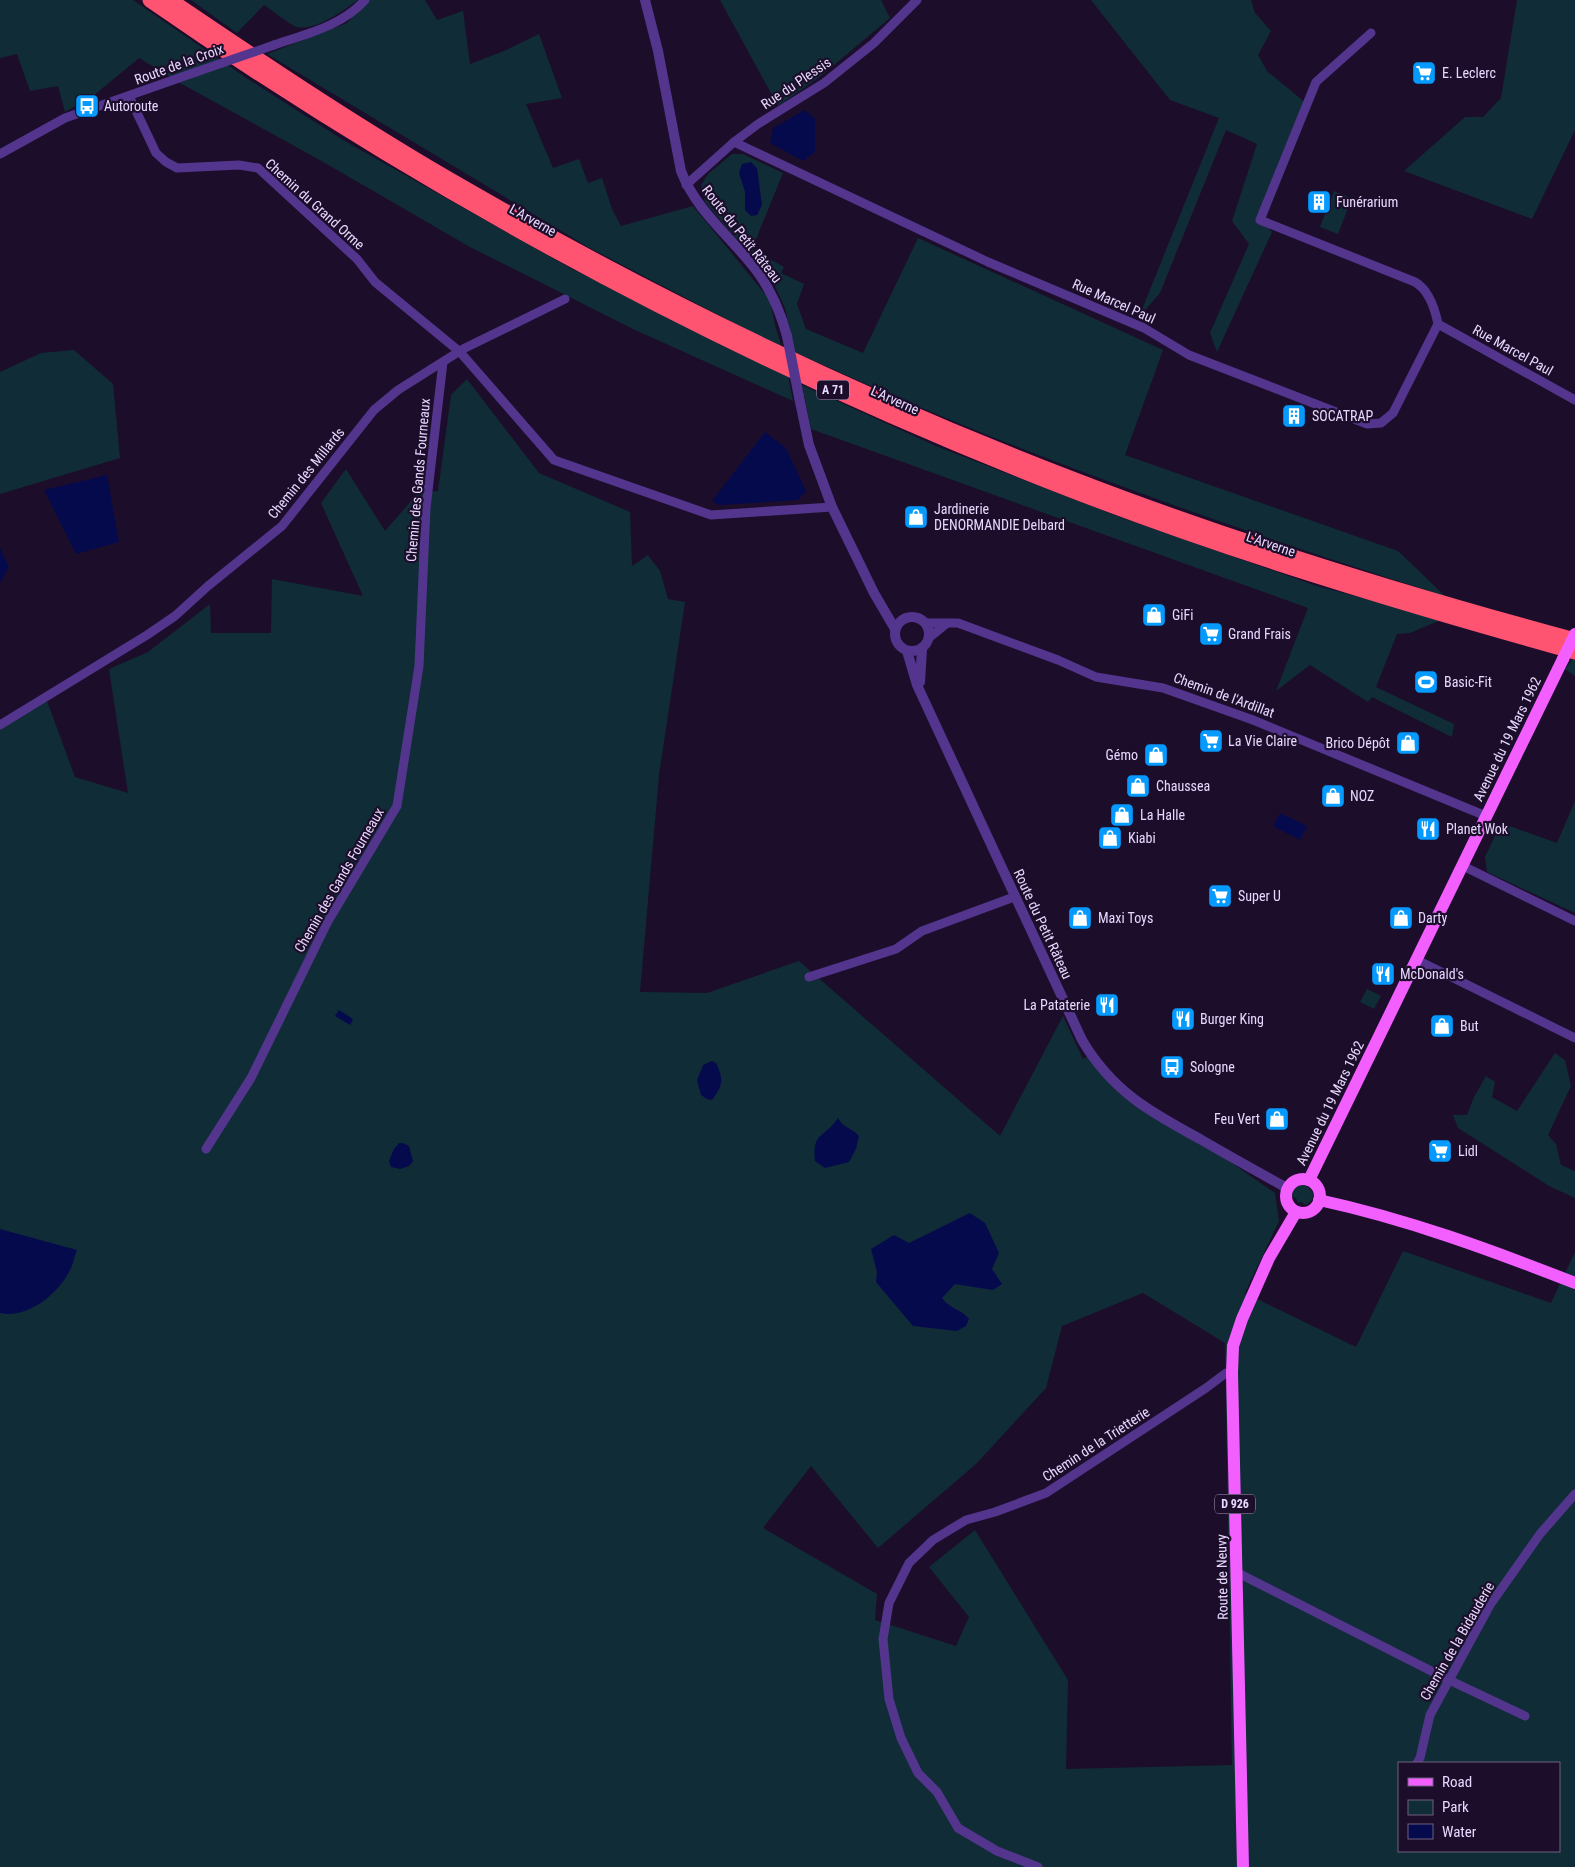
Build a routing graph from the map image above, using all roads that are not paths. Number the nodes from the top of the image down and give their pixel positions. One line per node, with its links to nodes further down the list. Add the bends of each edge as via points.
1 (150, 0): 27 (highway, L'Arverne / A 71, via 290,94 438,185 586,268 802,376 998,461 1149,519 1315,576)
2 (170, 0): 24 (highway, L'Arverne / A 71, via 304,90 459,185 632,280 803,364 1002,451 1153,509 1393,588)
3 (365, 0): 7 (street, Route de la Croix, bridge, via 355,11 328,26)
4 (645, 0): 10 (street, Route du Petit Râteau)
5 (917, 0): 8 (street, Rue du Plessis, via 874,43 824,83)
6 (1371, 33): 12 (street, via 1316,82 1260,220 1415,282 1428,296)
7 (129, 96): 9 (street, Route de la Croix, via 65,118); 13 (street, Chemin du Grand Orme, via 156,153 166,162 177,168 239,165 258,168 357,259 375,282)
8 (734, 142): 10 (street, Rue du Plessis); 12 (street, Rue Marcel Paul, via 988,262 1144,328 1189,355 1367,424 1382,423 1393,413)
9 (0, 154)
10 (686, 185): 16 (street, Route du Petit Râteau, bridge, via 703,210 759,274 776,301 787,336 809,445)
11 (564, 299): 13 (street, Chemin des Millards)
12 (1438, 324): 15 (street, Rue Marcel Paul)
13 (460, 352): 14 (street, Chemin des Millards); 16 (street, Chemin du Grand Orme, via 554,460 710,515)
14 (443, 362): 29 (street, Chemin des Millards, via 398,390 374,410 282,526 176,616); 37 (street, Chemin des Gands Fourneaux, via 426,508 419,666 397,806 327,923 251,1078)
15 (1575, 400)
16 (832, 507): 17 (street, Route du Petit Râteau)
17 (874, 593): 18 (street, Route du Petit Râteau, via 892,610); 21 (street, Route du Petit Râteau)
18 (909, 617): 19 (street); 21 (street)
19 (926, 623): 20 (street, Chemin de l'Ardillat); 23 (street)
20 (946, 624): 23 (street); 30 (street, Chemin de l'Ardillat, via 970,627 1096,677 1163,688 1190,697)
21 (895, 629): 26 (street, via 896,640)
22 (1575, 634): 27 (main road, Avenue du 19 Mars 1962, bridge)
23 (930, 637): 25 (street)
24 (1575, 640)
25 (922, 649): 26 (street); 28 (street, Route du Petit Râteau)
26 (907, 651): 28 (street, Route du Petit Râteau)
27 (1569, 656): 30 (main road, Avenue du 19 Mars 1962)
28 (922, 696): 32 (street, Route du Petit Râteau)
29 (0, 725)
30 (1486, 816): 31 (main road, Avenue du 19 Mars 1962)
31 (1463, 866): 33 (street); 34 (main road, Avenue du 19 Mars 1962)
32 (1014, 896): 35 (street, via 922,931 896,949); 39 (street, Route du Petit Râteau, via 1082,1040 1103,1070 1137,1102 1162,1119)
33 (1575, 921)
34 (1417, 960): 36 (street); 38 (main road, Avenue du 19 Mars 1962)
35 (810, 977)
36 (1575, 1038)
37 (206, 1149)
38 (1309, 1180): 39 (main road, via 1299,1179); 40 (main road, via 1317,1186)
39 (1288, 1188): 41 (main road, via 1286,1199)
40 (1319, 1200): 41 (main road, via 1310,1211); 42 (main road, via 1452,1237)
41 (1296, 1212): 43 (main road, Route de Neuvy / D 926, via 1269,1258 1242,1319 1234,1346)
42 (1575, 1283)
43 (1232, 1373): 45 (main road, Route de Neuvy / D 926); 49 (street, Chemin de la Trietterie, via 1226,1373 1046,1494 966,1520 933,1540 909,1563 889,1603 884,1639 889,1699 918,1773 936,1792 958,1828 997,1851)
44 (1575, 1494): 46 (street, Chemin de la Bidauderie, via 1540,1534 1490,1605)
45 (1236, 1572): 46 (street); 50 (main road, Route de Neuvy / D 926)
46 (1449, 1680): 47 (street); 48 (street, Chemin de la Bidauderie, via 1430,1715)
47 (1525, 1716)
48 (1418, 1762)
49 (1038, 1867)
50 (1243, 1867)

